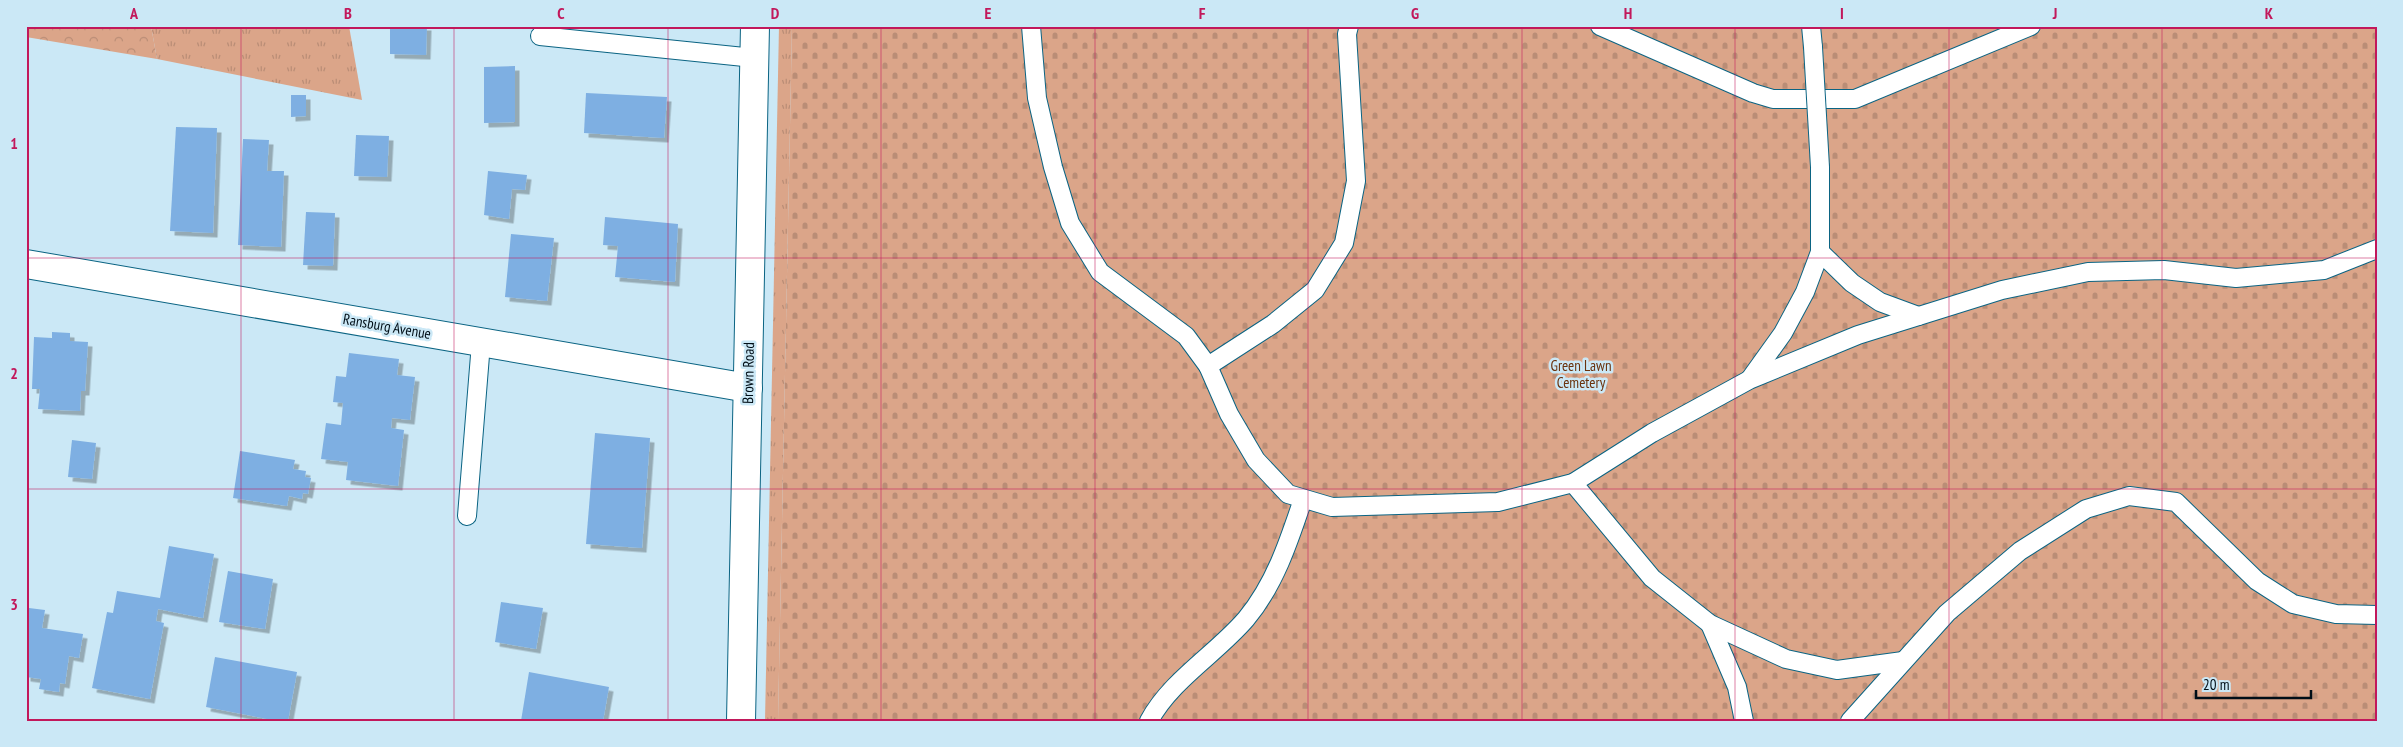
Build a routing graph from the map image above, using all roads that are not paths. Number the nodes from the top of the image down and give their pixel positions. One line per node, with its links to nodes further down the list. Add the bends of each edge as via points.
1 (755, 26): 8 (street, Brown Road)
2 (1031, 26): 14 (lane, via 1037,98 1070,223 1100,272 1186,336)
3 (1349, 26): 14 (lane, via 1356,182 1344,243 1316,290 1273,324)
4 (1600, 26): 6 (lane, via 1753,93 1782,99 1854,98)
5 (1811, 26): 10 (lane, bridge, via 1820,167)
6 (2031, 26)
7 (540, 36): 8 (lane)
8 (754, 58): 16 (street, Brown Road)
9 (2377, 249): 12 (lane, via 2324,270 2236,278 2164,270 2088,272 2002,290)
10 (1820, 252): 12 (lane, via 1852,283 1880,302); 15 (lane, via 1805,292 1783,333)
11 (26, 264): 13 (street, Ransburg Avenue)
12 (1918, 316): 15 (lane, via 1858,334)
13 (481, 342): 16 (street, Ransburg Avenue); 19 (lane)
14 (1208, 366): 18 (lane, via 1229,414 1256,460 1288,494)
15 (1749, 380): 17 (lane, via 1652,433)
16 (748, 388): 23 (street, Brown Road)
17 (1572, 483): 18 (lane, via 1498,502 1332,507); 21 (lane, via 1652,578)
18 (1303, 499): 24 (lane, via 1281,563 1247,618 1159,703)
19 (467, 516)
20 (2377, 615): 22 (lane, via 2336,614 2293,604 2257,581 2176,502 2129,496 2086,509 2020,551 1948,613)
21 (1710, 624): 22 (lane, via 1786,659 1837,670); 25 (lane, via 1737,687)
22 (1903, 661): 26 (lane)
23 (741, 721)
24 (1149, 721)
25 (1744, 721)
26 (1850, 721)

